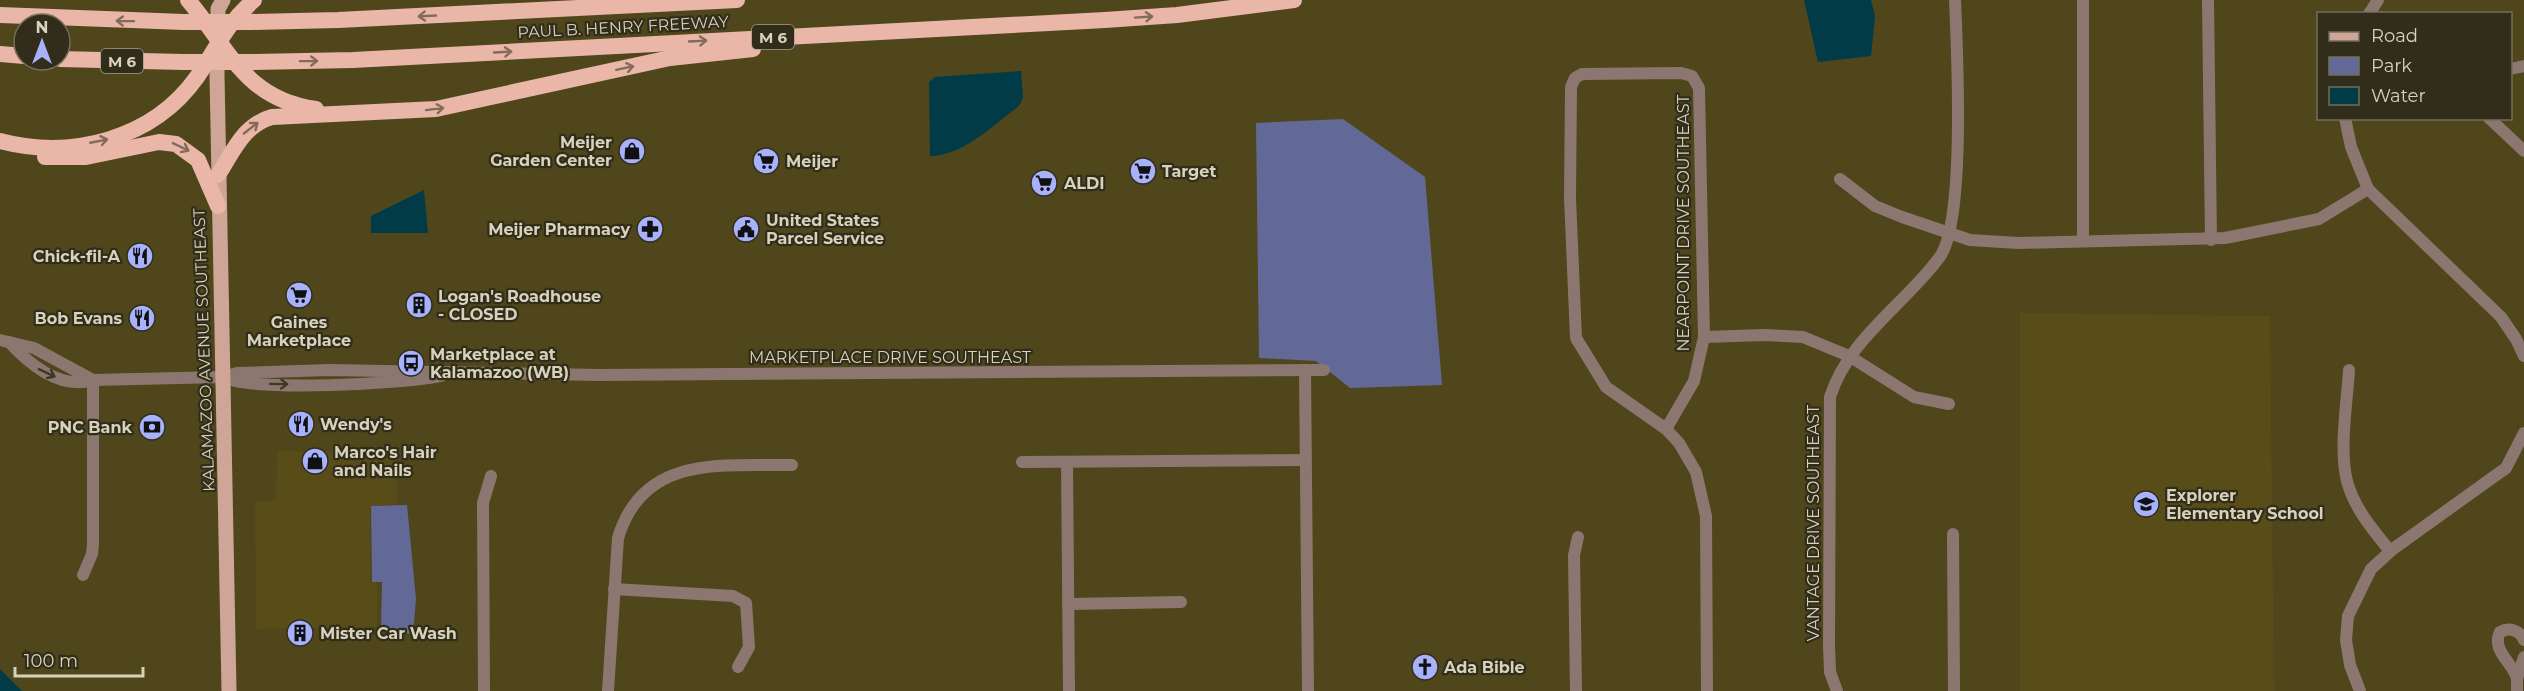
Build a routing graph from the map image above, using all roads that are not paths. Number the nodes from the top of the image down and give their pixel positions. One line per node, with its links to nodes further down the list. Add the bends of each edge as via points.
1 (188, 0): 11 (highway)
2 (254, 0): 11 (highway)
3 (737, 0): 9 (highway, PAUL B. HENRY FREEWAY, one-way to 9, bridge, via 349,20 184,22)
4 (1294, 0): 10 (highway, PAUL B. HENRY FREEWAY / M 6, one-way to 4)
5 (1955, 0): 23 (street, VANTAGE DRIVE SOUTHEAST, via 1955,201)
6 (2083, 0): 25 (street)
7 (2208, 0): 24 (street)
8 (218, 3): 11 (main road, KALAMAZOO AVENUE SOUTHEAST)
9 (0, 15)
10 (1105, 20): 12 (highway, PAUL B. HENRY FREEWAY / M 6, one-way to 10, bridge, via 352,60); 13 (highway, one-way to 10, via 436,109 707,53)
11 (218, 40): 13 (highway, via 251,82 279,100 324,111); 16 (highway, one-way to 11, via 30,147 63,147 111,139 145,126 173,106 198,75); 19 (main road, KALAMAZOO AVENUE SOUTHEAST)
12 (72, 59)
13 (376, 113): 19 (highway, one-way to 13, via 243,134 264,120)
14 (2345, 120): 21 (street, via 2351,147)
15 (2491, 120): 18 (street)
16 (0, 141)
17 (0, 148): 22 (highway, one-way to 22, via 69,158 159,142 176,144 198,160)
18 (2524, 151)
19 (218, 175): 22 (main road, KALAMAZOO AVENUE SOUTHEAST)
20 (1840, 179): 23 (street, via 1875,206)
21 (2368, 189): 24 (street, via 2319,219); 29 (street, via 2501,317)
22 (218, 206): 33 (main road, KALAMAZOO AVENUE SOUTHEAST)
23 (1950, 233): 25 (street, via 1989,242); 28 (street, VANTAGE DRIVE SOUTHEAST, via 1941,256)
24 (2211, 240): 25 (street)
25 (2083, 241)
26 (1704, 337): 28 (street, via 1803,337); 36 (street, NEARPOINT DRIVE SOUTHEAST, via 1694,381); 36 (street, NEARPOINT DRIVE SOUTHEAST, via 1700,88 1692,76 1681,73 1590,73 1575,78 1571,87 1570,198 1576,338 1606,387)
27 (5, 341): 34 (street, MARKETPLACE DRIVE SOUTHEAST, via 51,375 73,383)
28 (1849, 356): 35 (street, via 1914,397); 61 (street, VANTAGE DRIVE SOUTHEAST, via 1836,377 1828,418 1829,646 1830,672)
29 (2524, 356)
30 (1305, 370): 31 (street, MARKETPLACE DRIVE SOUTHEAST); 33 (street, MARKETPLACE DRIVE SOUTHEAST, via 609,375 505,371 458,372 411,380 289,384 236,383); 38 (street)
31 (1324, 370)
32 (2349, 370): 45 (street, via 2347,480 2361,511)
33 (222, 377): 34 (street, MARKETPLACE DRIVE SOUTHEAST); 54 (main road, KALAMAZOO AVENUE SOUTHEAST)
34 (93, 380): 46 (street, via 93,544)
35 (1949, 404)
36 (1666, 429): 60 (street, via 1696,472 1706,516)
37 (2524, 433): 45 (street, via 2506,468)
38 (1305, 459): 40 (street); 58 (street)
39 (1022, 462): 40 (street)
40 (1067, 462): 49 (street)
41 (792, 465): 47 (street, via 683,469 655,484 623,520)
42 (491, 476): 55 (street, via 483,503)
43 (1953, 534): 62 (street)
44 (1578, 537): 59 (street, via 1574,555)
45 (2390, 551): 63 (street, via 2371,570 2348,616 2350,665)
46 (83, 575)
47 (614, 590): 52 (street, via 741,599 746,603 749,647); 56 (street)
48 (1182, 602): 49 (street)
49 (1068, 604): 57 (street)
50 (2524, 640): 53 (street, via 2515,630 2503,630 2497,637 2499,649)
51 (2524, 657): 53 (street)
52 (738, 667)
53 (2517, 678): 64 (street)
54 (230, 691)
55 (484, 691)
56 (608, 691)
57 (1069, 691)
58 (1308, 691)
59 (1576, 691)
60 (1707, 691)
61 (1837, 691)
62 (1953, 691)
63 (2360, 691)
64 (2517, 691)

